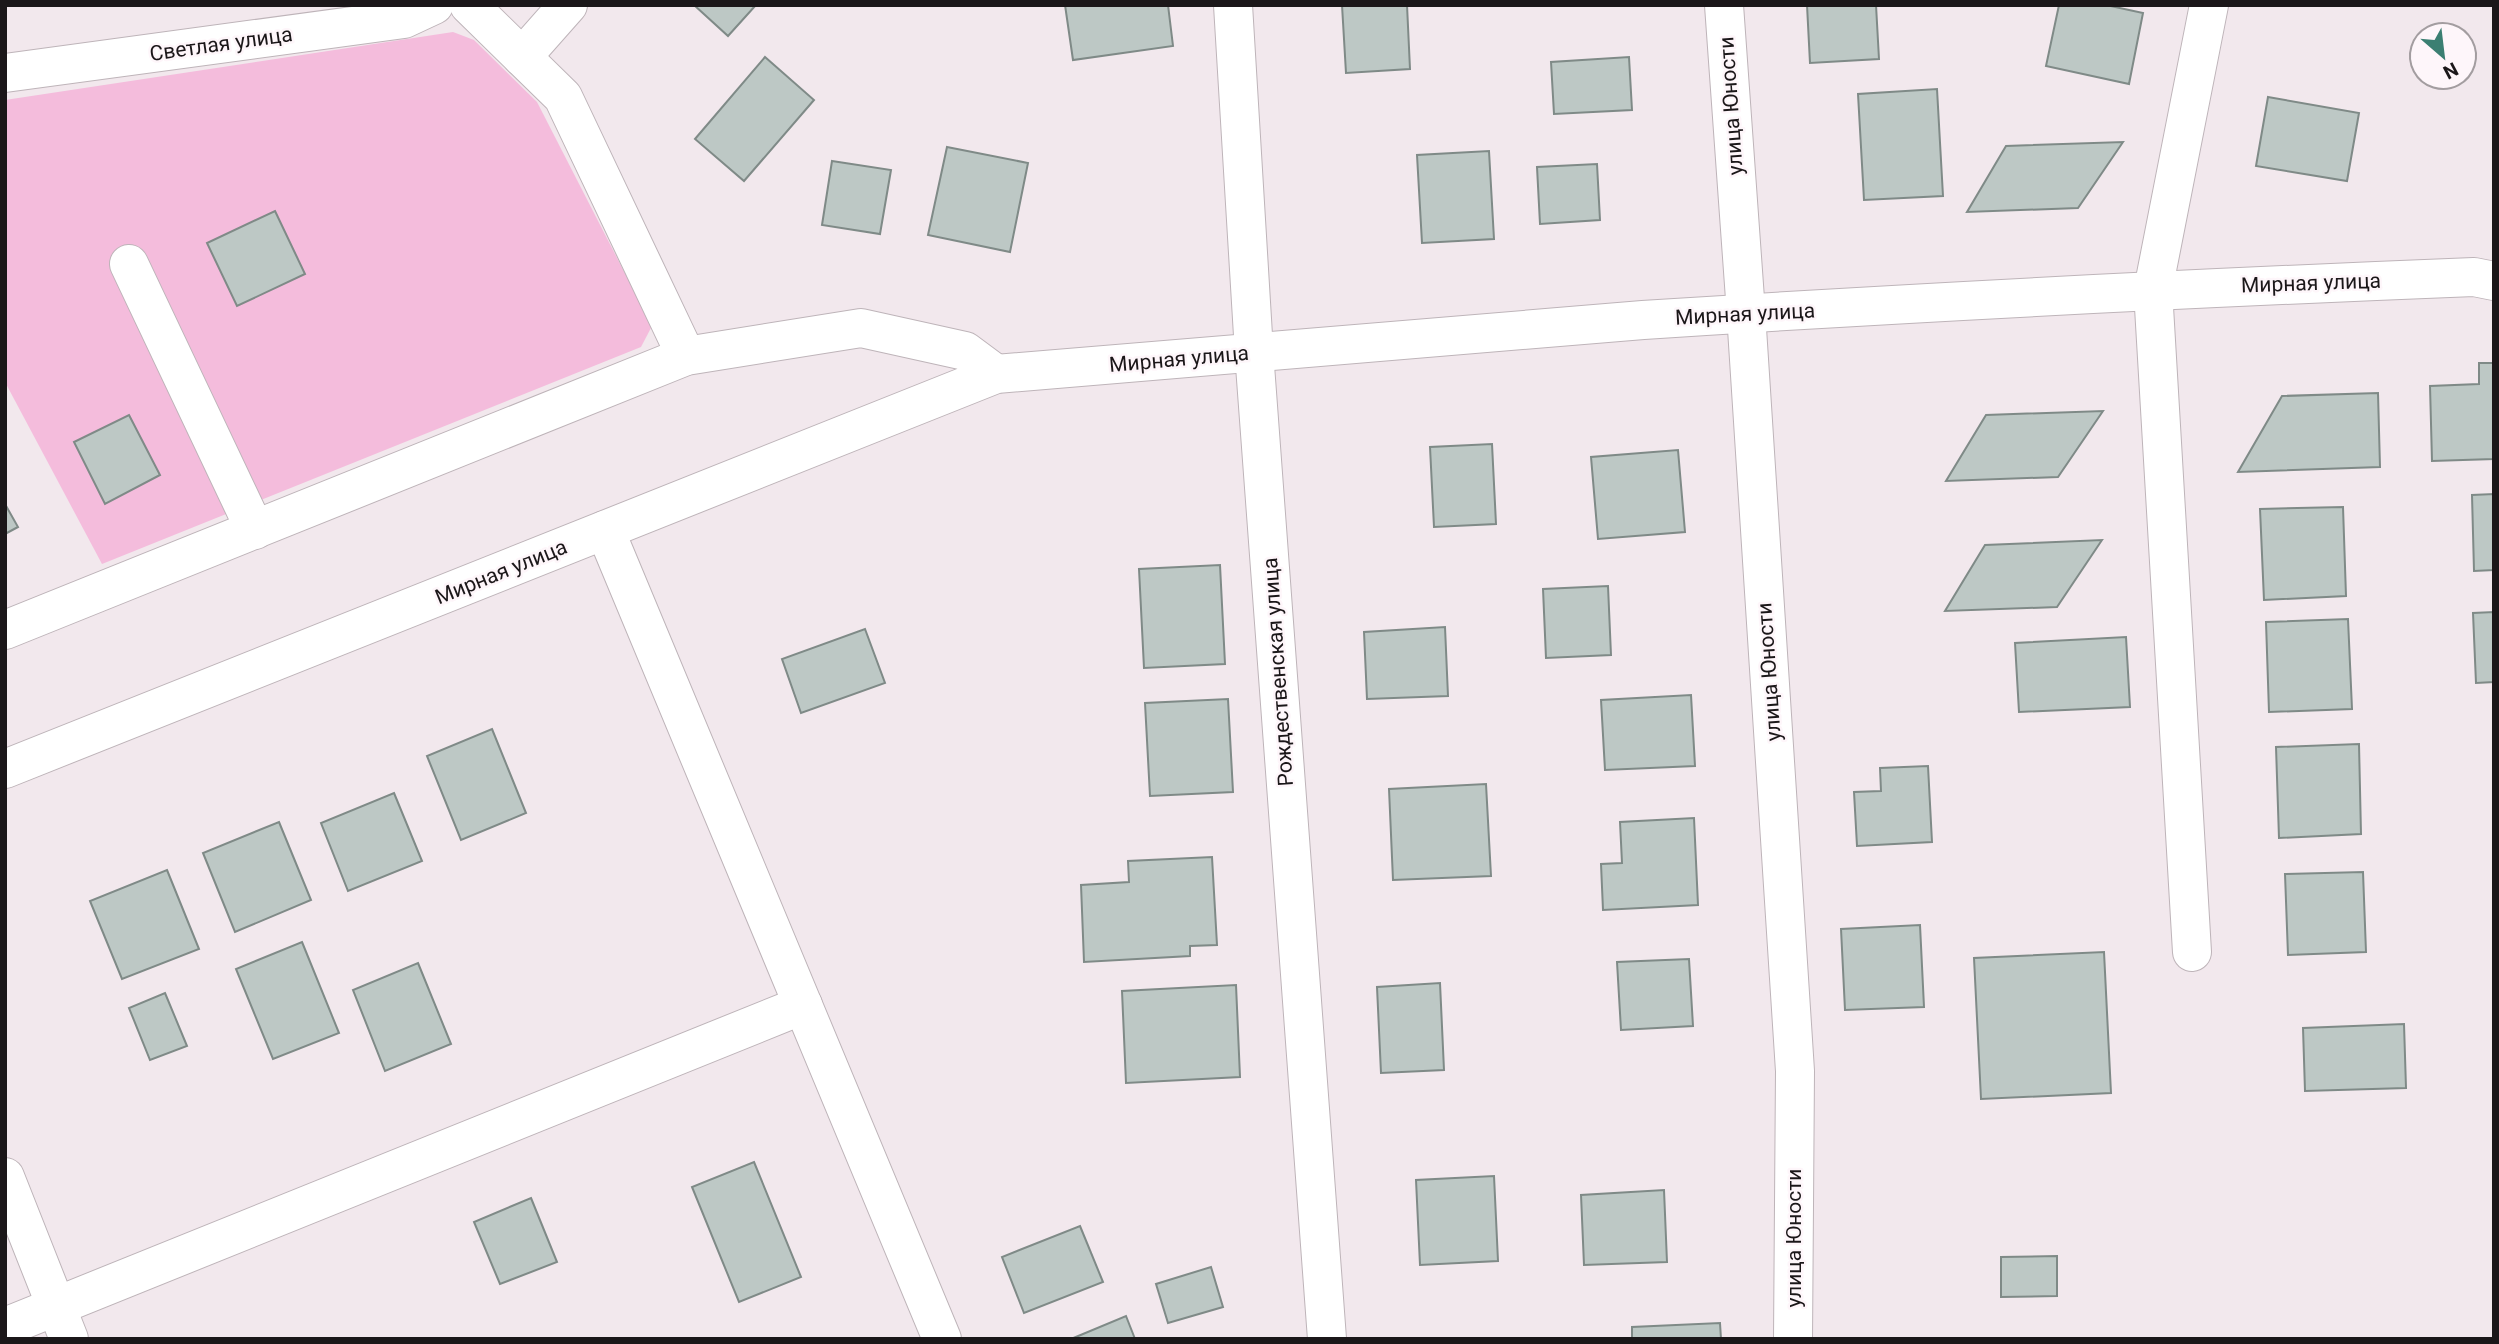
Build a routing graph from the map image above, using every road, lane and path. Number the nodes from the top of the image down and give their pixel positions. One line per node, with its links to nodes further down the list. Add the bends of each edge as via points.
1 (434, 5): 8 (street, Светлая улица, via 404,19)
2 (469, 5): 7 (street)
3 (568, 5): 7 (street)
4 (1233, 5): 13 (street, Рождественская улица)
5 (1724, 5): 12 (street, улица Юности)
6 (2209, 5): 11 (street)
7 (522, 57): 14 (street, via 563,97)
8 (5, 73)
9 (129, 264): 16 (street)
10 (2494, 281): 11 (street, Мирная улица, via 2474,277)
11 (2154, 290): 12 (street, Мирная улица); 20 (street)
12 (1746, 313): 13 (street, Мирная улица); 27 (street, улица Юности, via 1795,1071)
13 (1254, 352): 15 (street, Мирная улица); 26 (street, Рождественская улица)
14 (686, 356): 15 (street, via 861,328 965,351); 16 (street)
15 (996, 374): 17 (street, Мирная улица)
16 (255, 530): 18 (street)
17 (605, 530): 19 (street, Мирная улица); 21 (street)
18 (5, 630)
19 (5, 769)
20 (2192, 953)
21 (803, 1005): 23 (street); 25 (street)
22 (5, 1177): 23 (street)
23 (63, 1323): 24 (street)
24 (5, 1327)
25 (942, 1339)
26 (1327, 1339)
27 (1793, 1339)

